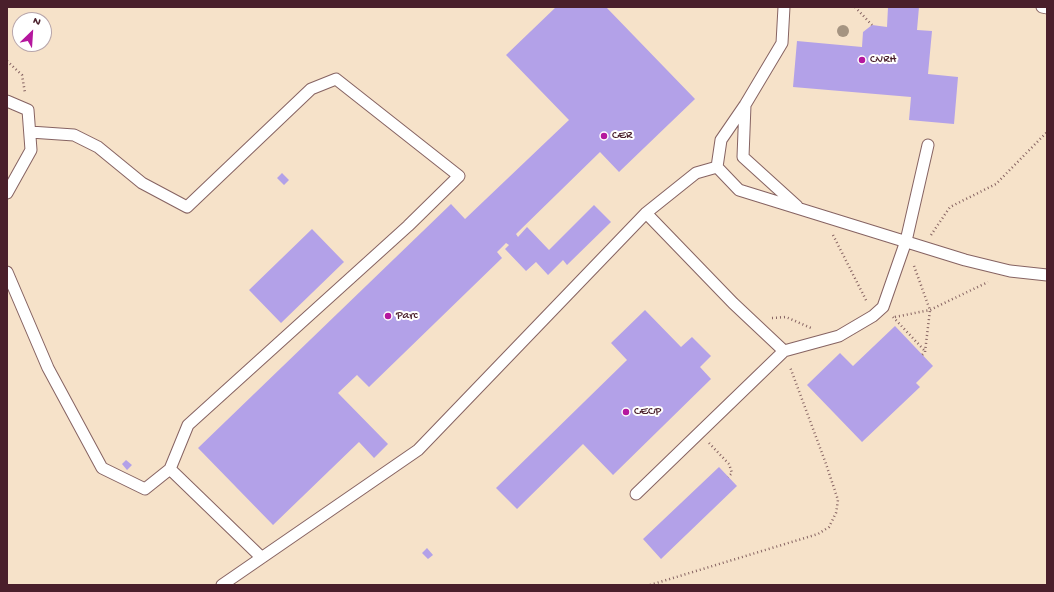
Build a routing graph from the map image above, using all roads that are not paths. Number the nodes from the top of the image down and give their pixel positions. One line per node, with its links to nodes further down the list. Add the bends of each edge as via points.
1 (784, 7): 5 (lane, via 782,43)
2 (1042, 7): 3 (lane)
3 (1047, 8)
4 (7, 101): 6 (lane, via 28,110)
5 (745, 105): 8 (lane, via 722,140); 10 (lane, via 743,156)
6 (30, 132): 9 (lane, via 31,150); 16 (lane, via 74,135 98,147 142,183 187,207 311,89 336,79 459,176 408,226 188,425)
7 (928, 145): 12 (lane)
8 (717, 167): 10 (lane, via 739,190); 11 (lane, via 696,174)
9 (7, 192)
10 (801, 209): 12 (lane)
11 (646, 213): 15 (lane, via 733,303); 18 (lane, via 418,450)
12 (906, 242): 14 (lane, via 1010,271); 15 (lane, via 883,307 873,316 839,336)
13 (7, 272): 16 (lane, via 48,368 102,468 145,489)
14 (1047, 275)
15 (784, 351): 17 (lane)
16 (170, 469): 18 (lane)
17 (636, 494)
18 (261, 557): 19 (lane)
19 (222, 585)

